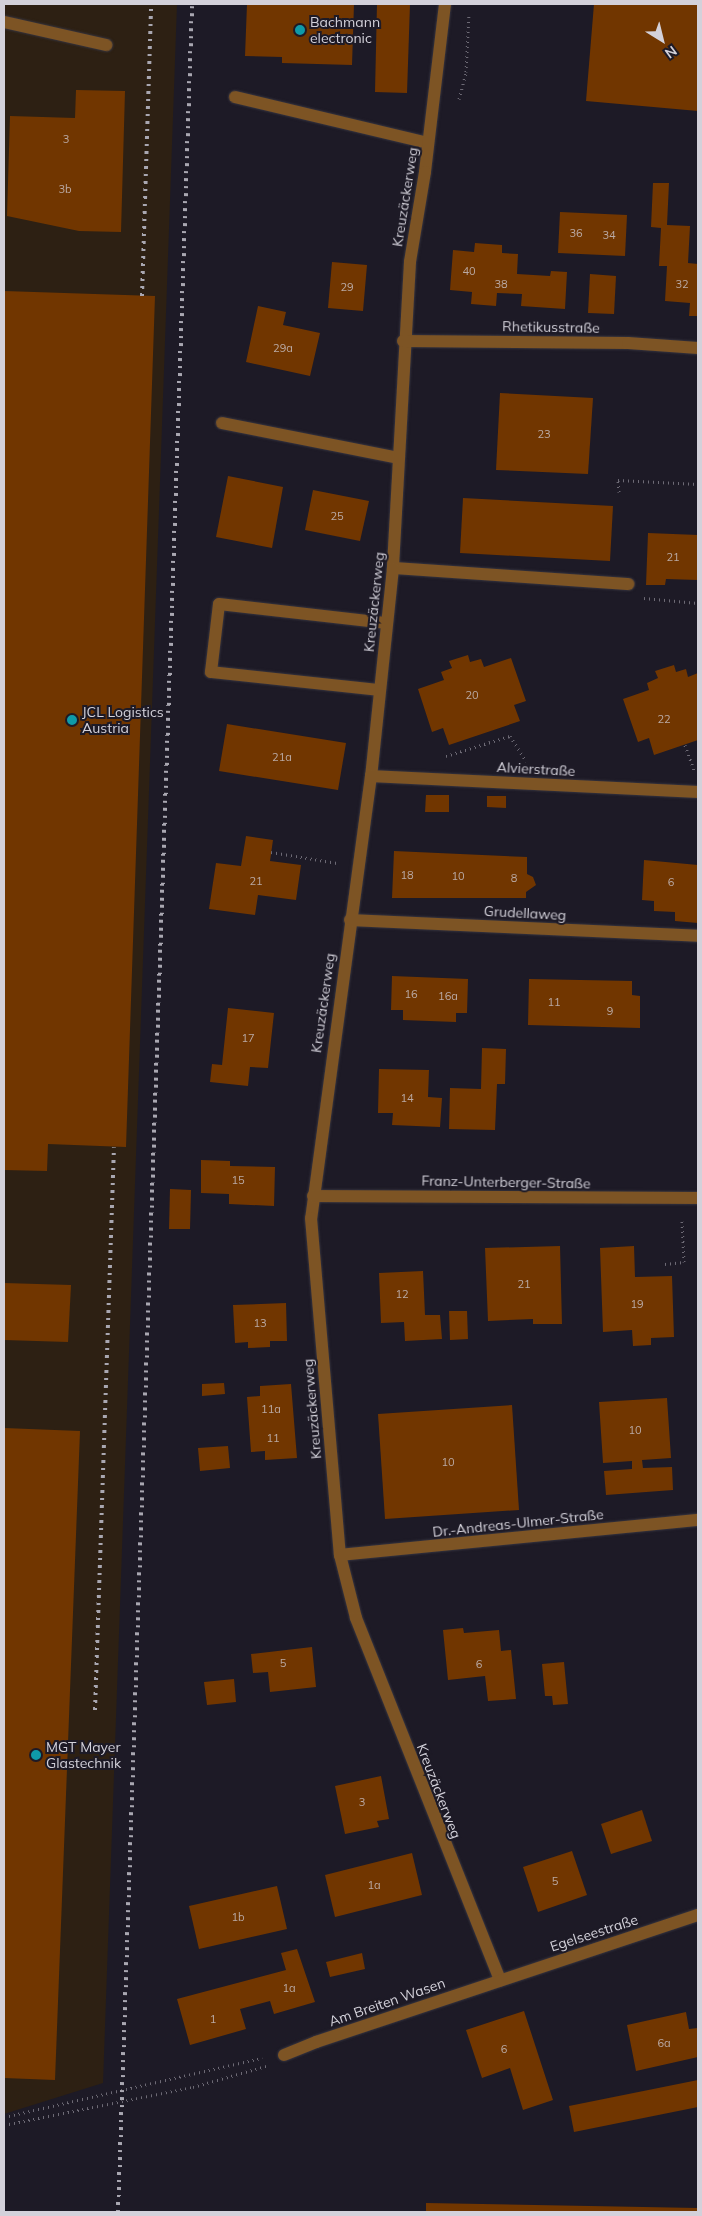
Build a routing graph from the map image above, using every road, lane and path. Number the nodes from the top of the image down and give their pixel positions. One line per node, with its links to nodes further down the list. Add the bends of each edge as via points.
1 (445, 4): 5 (street, Kreuzäckerweg)
2 (4, 22): 3 (street)
3 (106, 45)
4 (235, 97): 5 (street)
5 (428, 142): 6 (street, Kreuzäckerweg, via 410,262)
6 (404, 341): 7 (street, Rhetikusstraße, via 628,343); 9 (street, Kreuzäckerweg)
7 (698, 348)
8 (222, 423): 9 (street)
9 (399, 458): 12 (street, Kreuzäckerweg)
10 (698, 484): 11 (path, via 618,480)
11 (619, 492)
12 (393, 568): 13 (street); 15 (street, Kreuzäckerweg)
13 (628, 584): 14 (path, via 629,597)
14 (698, 603)
15 (387, 622): 16 (street, Kreuzäckerweg); 16 (street, via 219,604 212,672)
16 (379, 690): 18 (street, Kreuzäckerweg)
17 (685, 745): 19 (path)
18 (372, 776): 20 (street, Alvierstraße); 24 (street, Kreuzäckerweg)
19 (696, 776)
20 (448, 780): 21 (street, Alvierstraße); 21 (path, via 446,754 510,736)
21 (541, 785): 22 (street, Alvierstraße)
22 (698, 792)
23 (271, 852): 24 (path)
24 (358, 866): 25 (street, Kreuzäckerweg)
25 (350, 920): 26 (street, Grudellaweg); 27 (street, Kreuzäckerweg)
26 (698, 936)
27 (313, 1196): 28 (street, Franz-Unterberger-Straße); 32 (street, Kreuzäckerweg, via 310,1218)
28 (681, 1198): 29 (street, Franz-Unterberger-Straße); 30 (path, via 684,1262)
29 (698, 1198)
30 (665, 1264)
31 (698, 1520): 32 (street, Dr.-Andreas-Ulmer-Straße)
32 (340, 1555): 34 (street, Kreuzäckerweg, via 356,1618)
33 (698, 1915): 34 (street, Egelseestraße)
34 (500, 1980): 35 (street, Am Breiten Wasen)
35 (284, 2055): 36 (path, via 257,2058); 37 (path, via 260,2070 193,2087)
36 (4, 2117)
37 (4, 2125)

